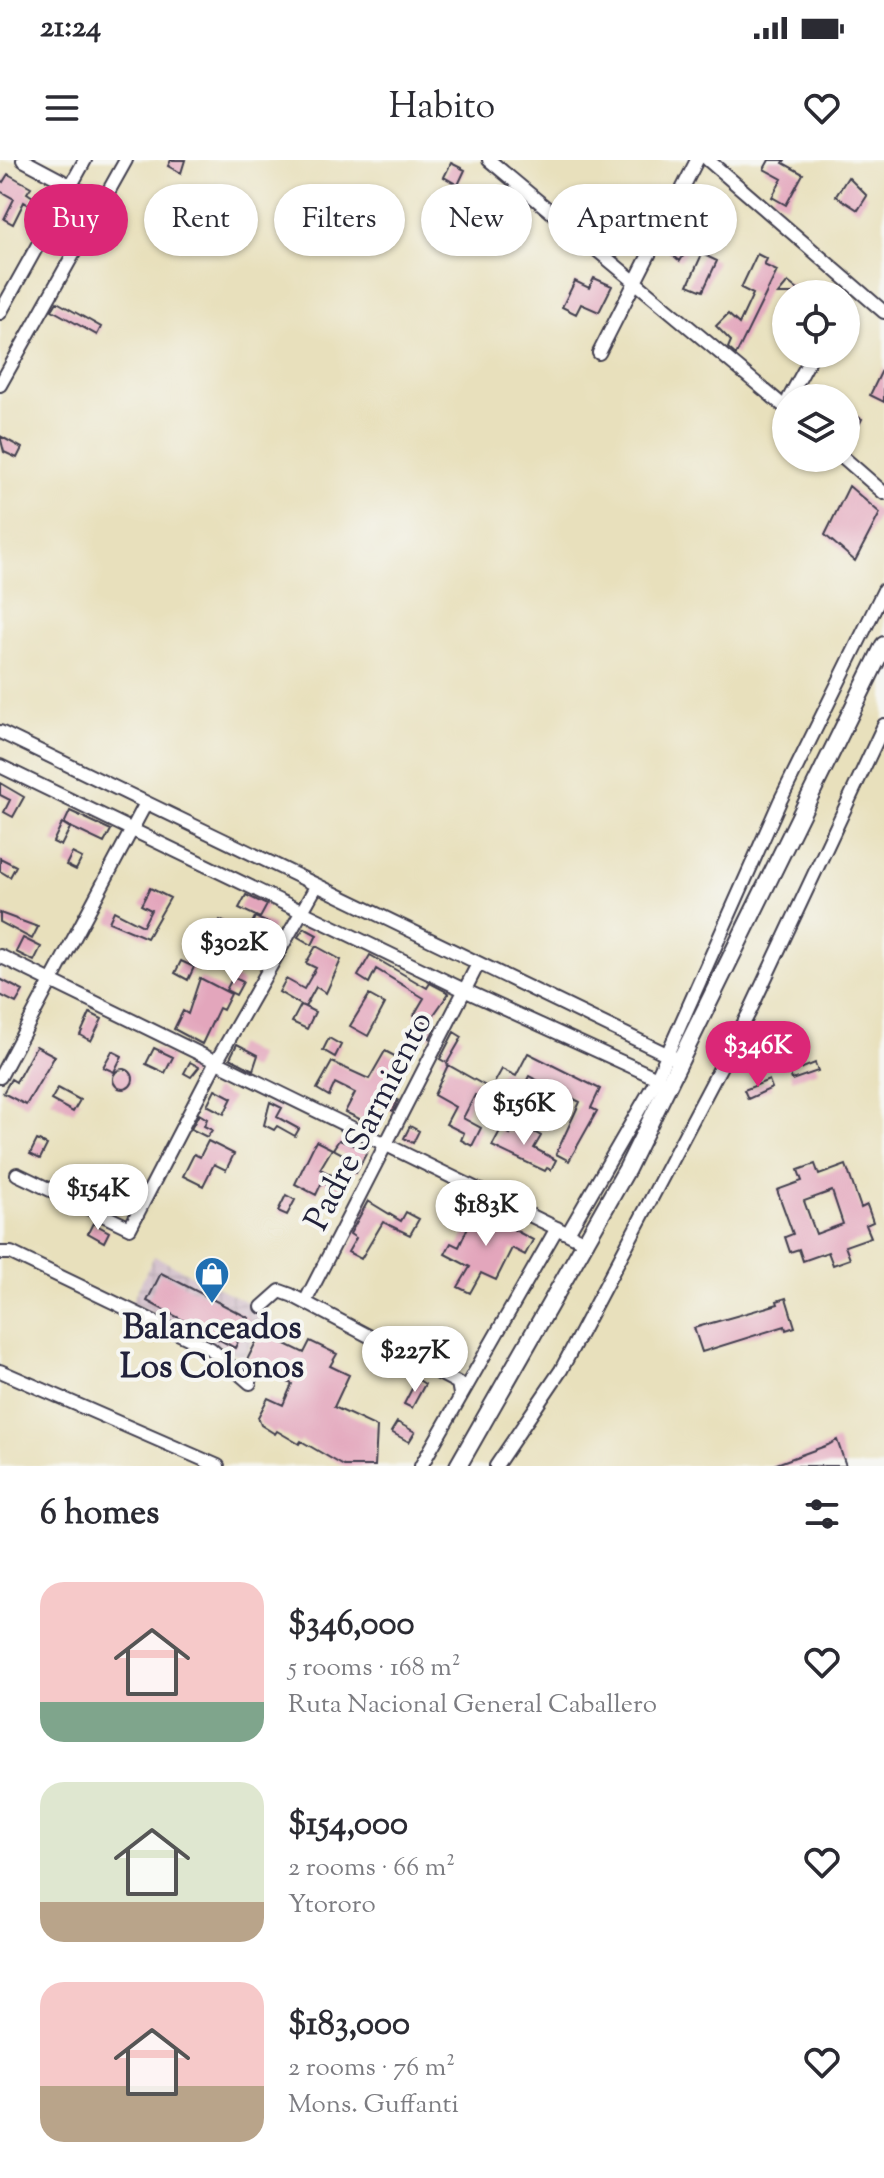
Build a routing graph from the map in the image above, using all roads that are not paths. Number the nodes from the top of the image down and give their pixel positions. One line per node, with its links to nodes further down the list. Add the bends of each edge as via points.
1 (23, 160): 7 (street)
2 (85, 160): 8 (street)
3 (126, 160): 9 (street)
4 (489, 160): 13 (street)
5 (697, 160): 13 (street)
6 (708, 160): 12 (street)
7 (67, 184)
8 (72, 184)
9 (112, 184)
10 (32, 256): 16 (street)
11 (72, 256): 19 (street)
12 (838, 280)
13 (635, 282): 18 (street); 21 (street)
14 (860, 297): 15 (street)
15 (884, 312)
16 (0, 313)
17 (0, 352): 19 (street)
18 (599, 353)
19 (14, 360): 20 (street)
20 (0, 385)
21 (772, 393)
22 (860, 472): 23 (street)
23 (884, 493)
24 (884, 590): 37 (street, via 780,801)
25 (884, 645): 37 (highway)
26 (884, 725): 54 (street, via 734,1040 561,1370)
27 (0, 732): 29 (street)
28 (0, 766): 30 (street)
29 (146, 803): 30 (street); 31 (street)
30 (132, 831): 32 (street); 35 (street)
31 (317, 885): 32 (street); 34 (street)
32 (301, 911): 36 (street); 38 (street)
33 (0, 956): 35 (street)
34 (478, 964): 36 (street, Padre Sarmiento); 37 (street)
35 (49, 980): 38 (street); 39 (street)
36 (464, 990): 40 (street); 41 (street, Padre Sarmiento)
37 (674, 1057): 40 (highway)
38 (216, 1062): 41 (street); 42 (street, via 130,1228)
39 (0, 1077)
40 (663, 1081): 43 (street); 44 (highway)
41 (386, 1145): 43 (street); 46 (street, Padre Sarmiento)
42 (17, 1174)
43 (562, 1231): 44 (street); 50 (street)
44 (587, 1243): 53 (highway)
45 (0, 1253): 49 (street, via 11,1253 211,1349)
46 (305, 1302): 47 (street, via 280,1291); 50 (street, via 458,1383)
47 (262, 1307)
48 (0, 1371): 51 (street)
49 (250, 1383)
50 (460, 1394): 52 (street)
51 (218, 1466)
52 (421, 1466)
53 (458, 1466)
54 (496, 1466)

